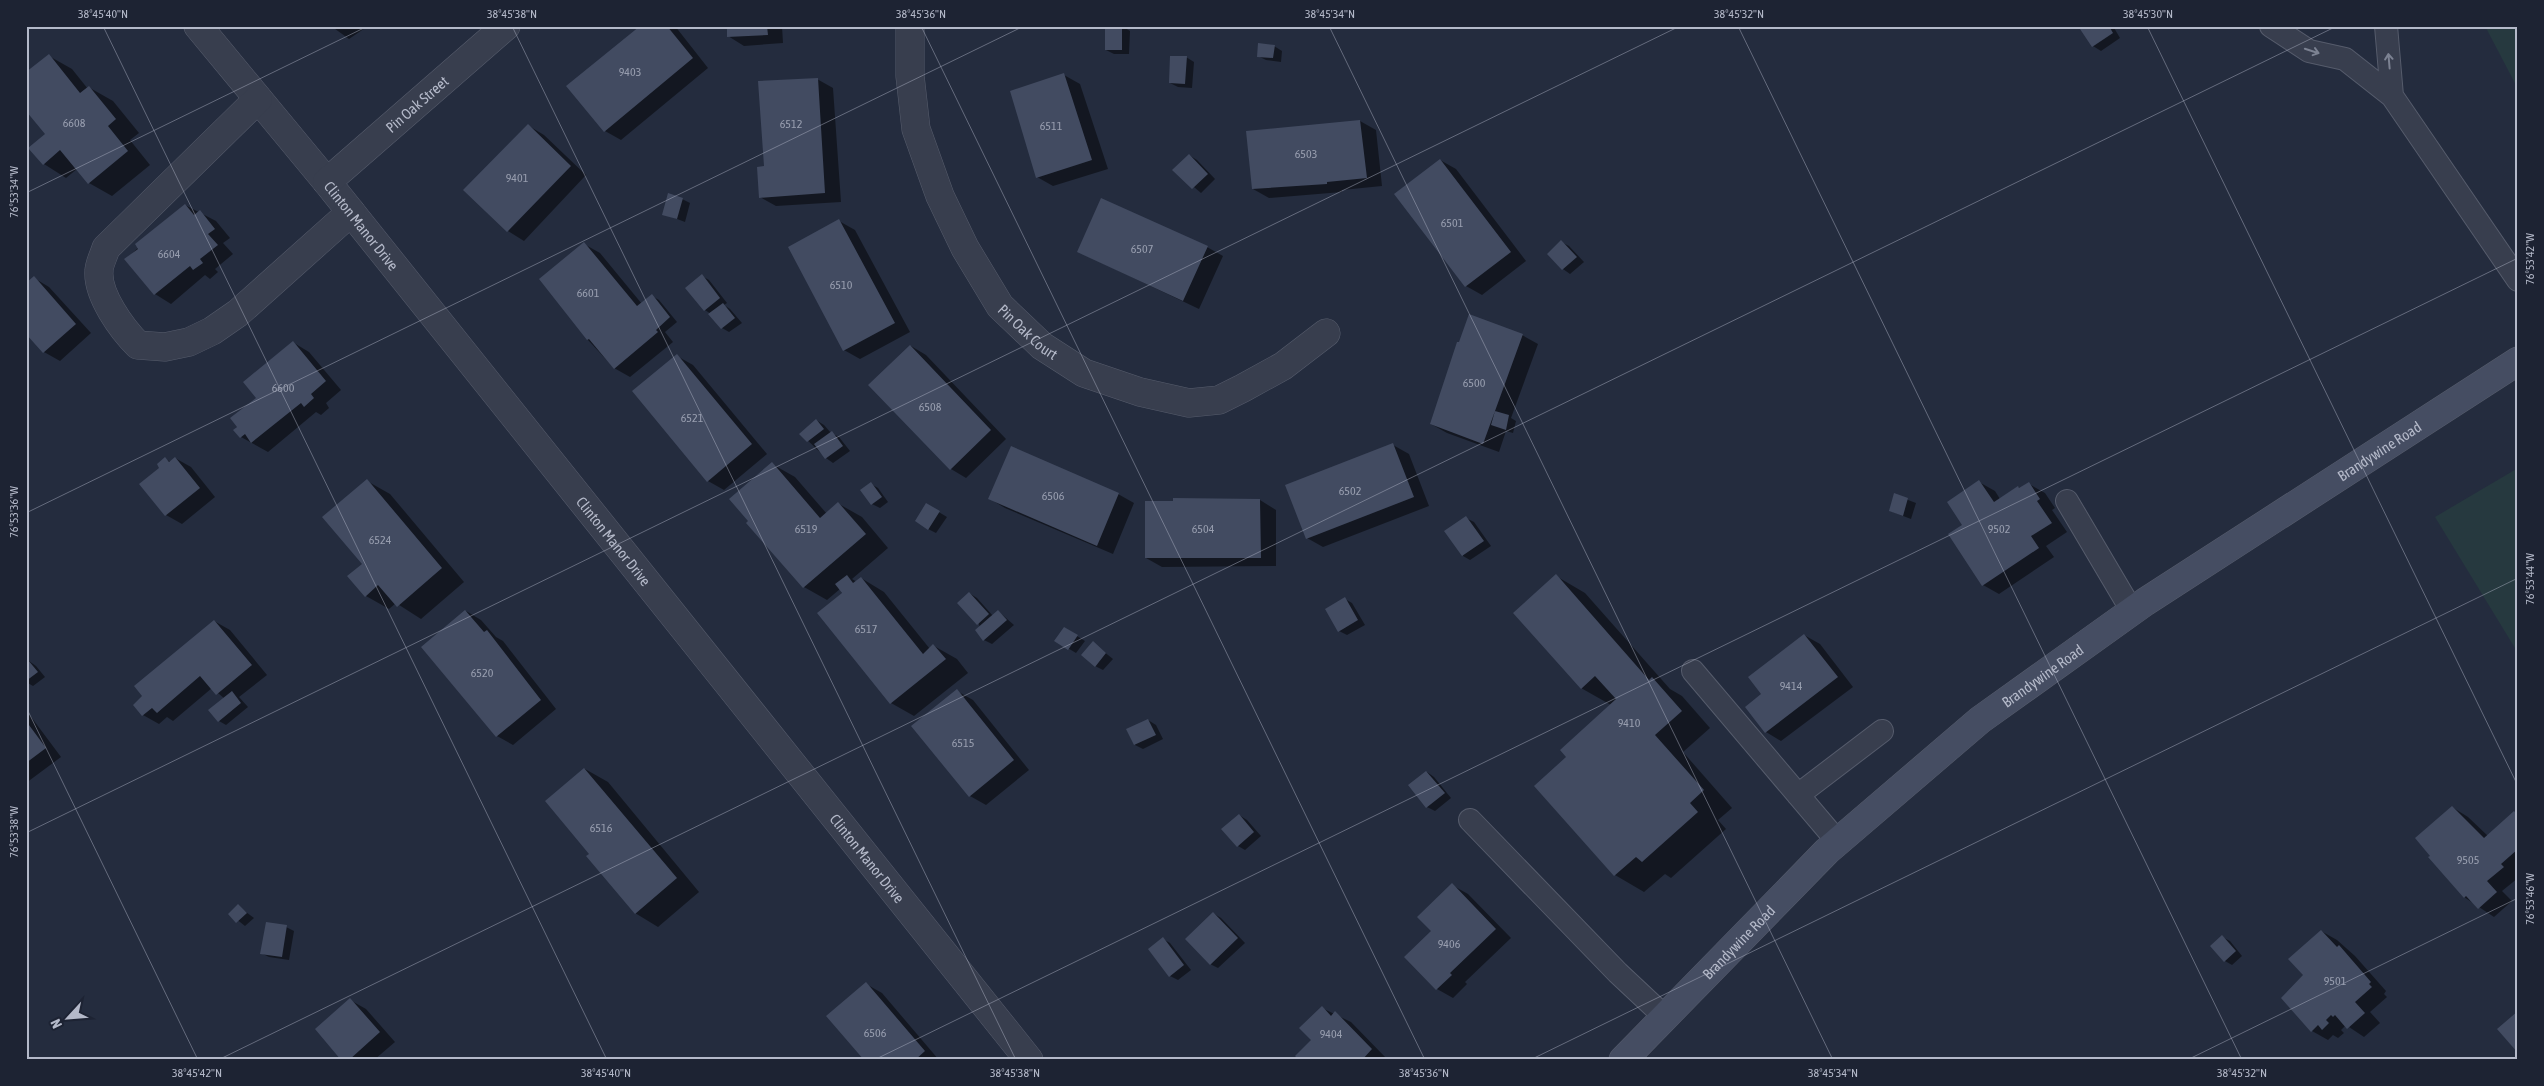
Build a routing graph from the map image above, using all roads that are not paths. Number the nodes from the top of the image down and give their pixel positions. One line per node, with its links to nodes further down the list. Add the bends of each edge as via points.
1 (198, 26): 7 (street, Clinton Manor Drive)
2 (506, 26): 8 (street, Pin Oak Street)
3 (910, 26): 11 (street, Pin Oak Court, via 910,76 916,129 940,196 965,248 1000,306 1042,346 1084,373 1140,392 1189,403 1219,400 1243,388 1283,366)
4 (2271, 26): 6 (lane, one-way to 6, via 2309,51 2345,59)
5 (2386, 26): 6 (lane, one-way to 5)
6 (2392, 96): 10 (lane)
7 (258, 99): 8 (street, Clinton Manor Drive); 9 (street, via 106,248 99,271 104,295 123,329 138,345 165,346 189,342 212,331 238,313)
8 (327, 182): 9 (street, Clinton Manor Drive)
9 (351, 212): 21 (street, Clinton Manor Drive)
10 (2518, 280)
11 (1326, 333)
12 (2518, 361): 14 (main road, Brandywine Road)
13 (2067, 501): 14 (lane)
14 (2132, 611): 19 (main road, Brandywine Road, via 1980,720)
15 (1693, 671): 17 (lane)
16 (1882, 730): 17 (lane)
17 (1798, 795): 19 (lane)
18 (1470, 820): 20 (lane)
19 (1838, 842): 20 (main road, Brandywine Road)
20 (1665, 1017): 22 (main road, Brandywine Road)
21 (1029, 1060)
22 (1623, 1060)

